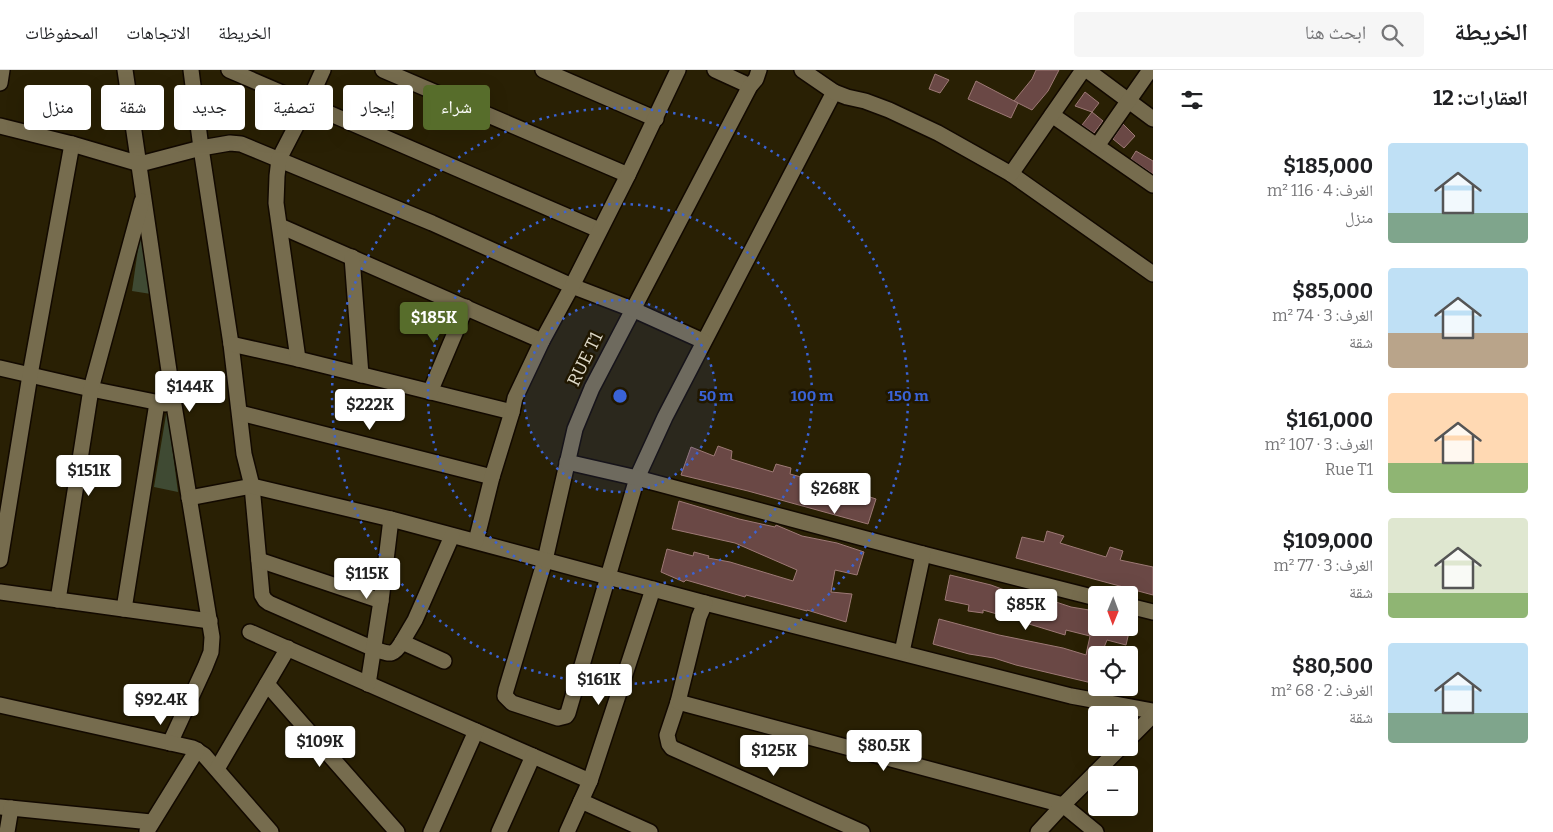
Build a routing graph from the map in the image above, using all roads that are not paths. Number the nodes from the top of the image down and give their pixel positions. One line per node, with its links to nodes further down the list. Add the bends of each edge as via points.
1 (2, 70): 15 (street)
2 (125, 70): 31 (street)
3 (191, 70): 29 (street)
4 (230, 70): 16 (street)
5 (323, 70): 17 (street)
6 (383, 70): 33 (street)
7 (543, 70): 23 (street)
8 (678, 70): 23 (street)
9 (715, 70): 18 (street)
10 (759, 70): 18 (street, RUE T1)
11 (802, 70): 19 (street)
12 (1083, 70): 22 (street)
13 (1087, 70): 20 (street)
14 (1150, 70): 20 (street)
15 (0, 83)
16 (265, 85)
17 (316, 85)
18 (750, 86): 42 (street, RUE T1)
19 (834, 92): 32 (street, via 889,110); 44 (street)
20 (1128, 100): 24 (street); 28 (street)
21 (333, 114): 37 (street)
22 (1052, 115): 28 (street); 32 (street)
23 (656, 119): 33 (street)
24 (1153, 119)
25 (0, 126): 27 (street)
26 (294, 130): 30 (street)
27 (72, 144): 31 (street); 48 (street)
28 (1097, 146): 34 (street)
29 (200, 148): 30 (street, via 241,144); 31 (street); 45 (street)
30 (279, 158): 36 (street, via 276,189); 40 (street)
31 (140, 164): 35 (street)
32 (1011, 174): 39 (street)
33 (628, 175): 37 (street)
34 (1153, 184)
35 (144, 194): 50 (street); 53 (street)
36 (280, 226): 38 (street); 46 (street)
37 (599, 230): 40 (street)
38 (352, 257): 41 (street); 49 (street)
39 (1153, 274)
40 (572, 286): 42 (street); 43 (street)
41 (466, 307): 43 (street); 51 (street)
42 (632, 309): 44 (street); 56 (street, RUE T1, via 582,409)
43 (542, 341): 54 (street, via 515,398)
44 (703, 341): 58 (street, via 664,416)
45 (231, 344): 46 (street); 55 (street)
46 (298, 359): 49 (street)
47 (0, 368): 48 (street)
48 (30, 375): 50 (street); 65 (street)
49 (361, 375): 51 (street)
50 (91, 389): 52 (street); 72 (street)
51 (430, 392): 54 (street)
52 (157, 403): 53 (street); 76 (street)
53 (174, 404): 60 (street)
54 (512, 412): 57 (street)
55 (240, 413): 57 (street); 59 (street, via 244,454)
56 (567, 462): 58 (street); 67 (street, RUE T1)
57 (492, 477): 63 (street)
58 (637, 478): 64 (street); 68 (street)
59 (252, 486): 60 (street); 61 (street); 66 (street)
60 (190, 498): 78 (street)
61 (391, 519): 62 (street); 73 (street)
62 (452, 536): 63 (street); 80 (street)
63 (476, 541): 67 (street)
64 (923, 554): 71 (street); 83 (street)
65 (0, 560)
66 (259, 560): 73 (street); 82 (street, via 265,600)
67 (545, 560): 68 (street); 68 (street, RUE T1, via 506,696 512,703 558,718 566,716 570,709)
68 (609, 577): 69 (street)
69 (654, 589): 74 (street); 98 (street)
70 (0, 592): 72 (street)
71 (1088, 596)
72 (58, 600): 76 (street)
73 (382, 601): 82 (street)
74 (705, 603): 83 (street); 87 (street)
75 (1138, 608): 77 (street)
76 (124, 609): 78 (street)
77 (1153, 612)
78 (210, 622): 93 (street, via 210,652)
79 (250, 632): 81 (street)
80 (405, 636): 82 (street, via 393,654); 84 (street)
81 (288, 648): 85 (street); 86 (street)
82 (374, 649): 86 (street)
83 (902, 652): 89 (street, via 1071,696)
84 (444, 661)
85 (267, 684): 97 (street); 106 (street)
86 (368, 684): 92 (street)
87 (678, 702): 100 (street); 110 (street, via 667,735 672,748)
88 (0, 705): 93 (street)
89 (1153, 711)
90 (1153, 715): 91 (street)
91 (1138, 730)
92 (476, 731): 95 (street); 107 (street)
93 (170, 743): 94 (street)
94 (197, 750): 97 (street); 102 (street)
95 (533, 756): 98 (street); 108 (street)
96 (1112, 756): 100 (street)
97 (217, 769): 105 (street)
98 (590, 781): 99 (street)
99 (581, 801): 103 (street); 109 (street)
100 (1064, 804): 111 (street); 112 (street)
101 (5, 808): 102 (street); 104 (street)
102 (149, 829)
103 (568, 831)
104 (7, 832)
105 (271, 832)
106 (396, 832)
107 (431, 832)
108 (499, 832)
109 (650, 832)
110 (862, 832)
111 (1038, 832)
112 (1096, 832)

